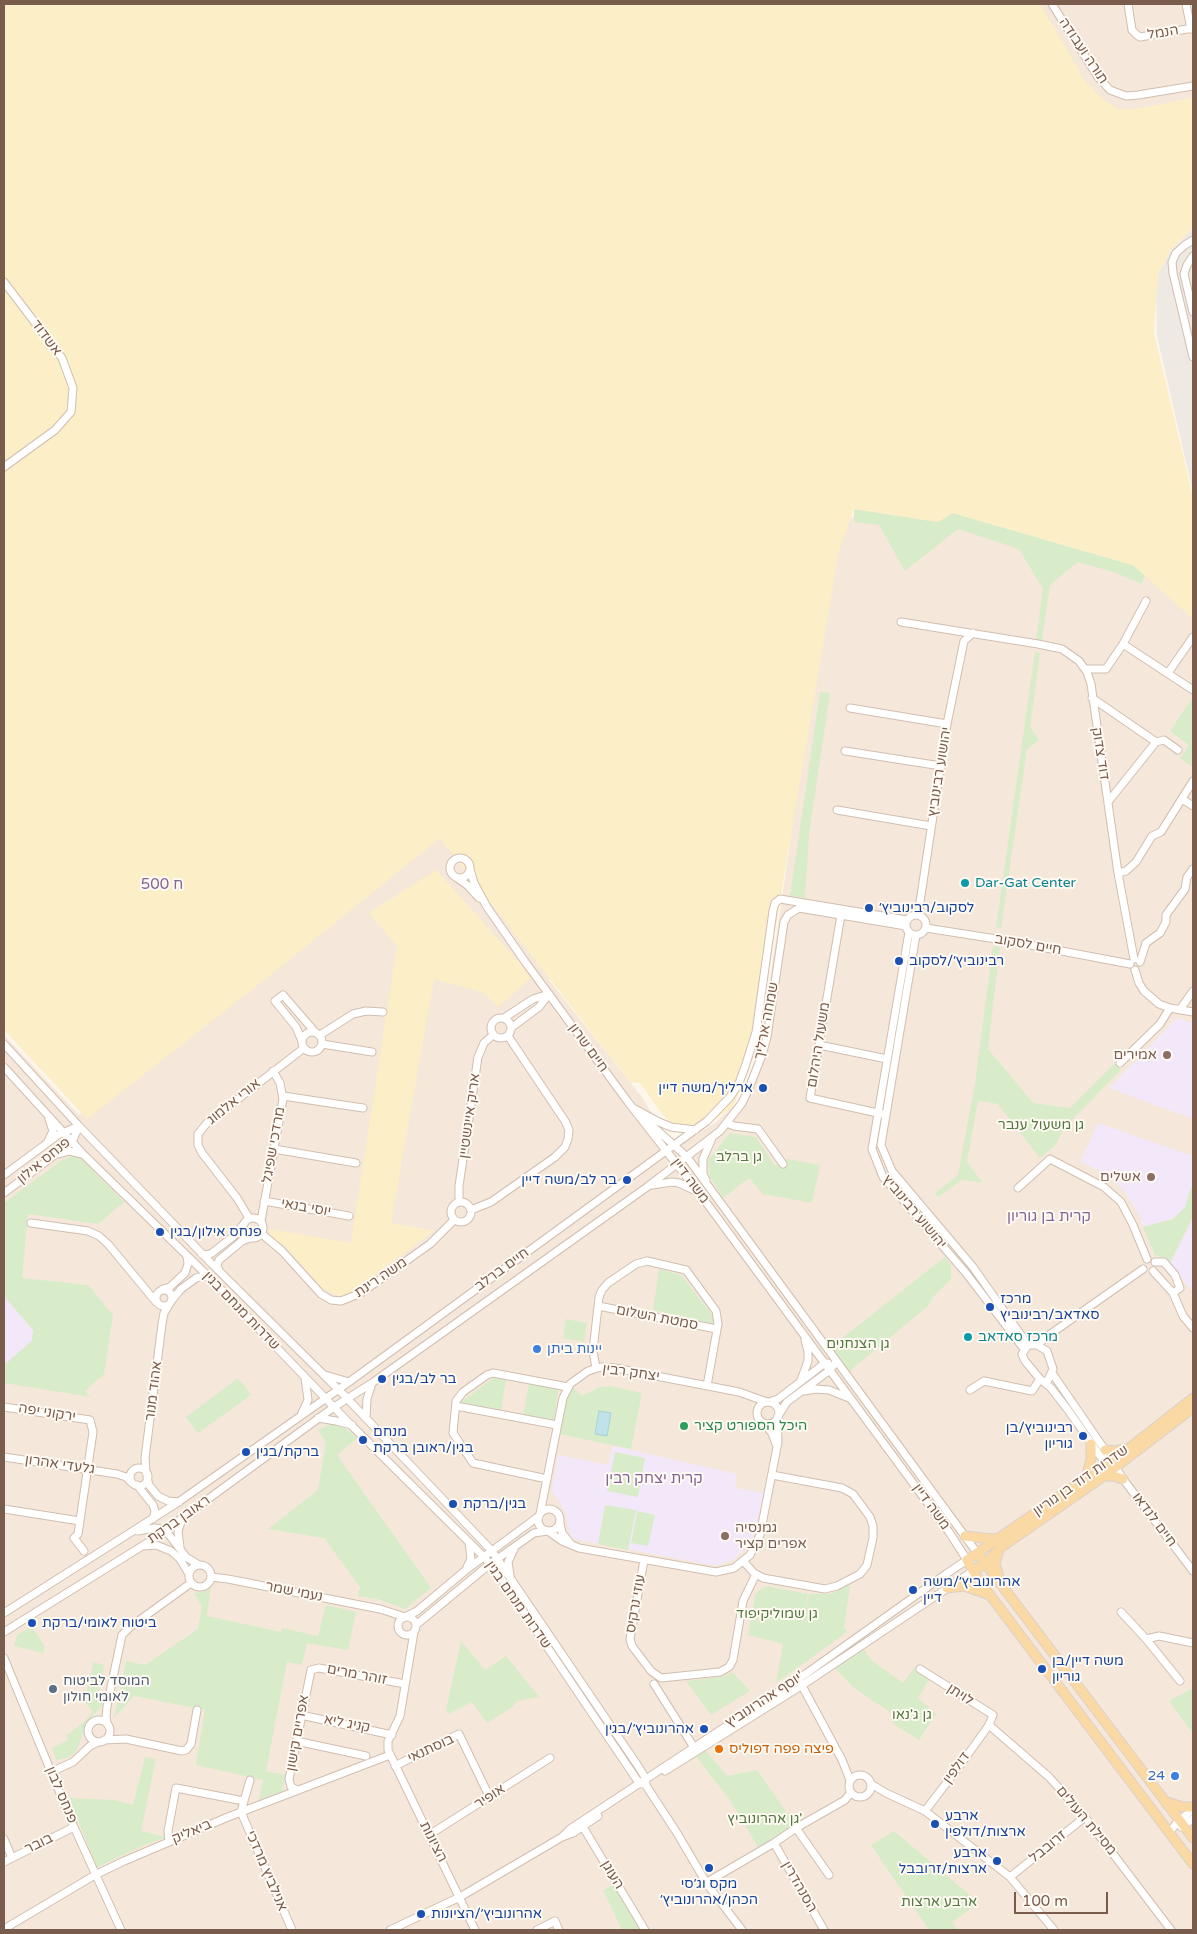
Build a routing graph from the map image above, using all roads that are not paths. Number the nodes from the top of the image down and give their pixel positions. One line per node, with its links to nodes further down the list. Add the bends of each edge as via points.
1 (1052, 4): 5 (street, תורה ועבודה, via 1098,77 1110,90 1126,96 1138,96)
2 (1128, 4): 4 (street, הנמל, via 1133,33 1140,37)
3 (1186, 4): 4 (street)
4 (1192, 28)
5 (1193, 86)
6 (1193, 240): 10 (street, via 1176,253 1172,262)
7 (1193, 256): 9 (street, via 1184,274)
8 (4, 282): 11 (street, אשדוד, via 62,358 73,388 71,412 36,446)
9 (1193, 312)
10 (1193, 357)
11 (4, 467)
12 (1146, 601): 16 (street)
13 (901, 622): 14 (street)
14 (972, 633): 17 (street, via 1062,649); 22 (street, יהושוע רבינוביץ, via 964,641)
15 (1193, 636): 18 (street)
16 (1122, 644): 17 (street, via 1106,669); 18 (street)
17 (1085, 669): 20 (street, דוד צדוק)
18 (1168, 673): 19 (street)
19 (1193, 690)
20 (1092, 698): 23 (street); 29 (street, דוד צדוק)
21 (850, 708): 22 (street)
22 (947, 724): 26 (street, יהושוע רבינוביץ)
23 (1156, 742): 24 (street, via 1164,740); 29 (street)
24 (1178, 750)
25 (845, 751): 26 (street)
26 (941, 766): 32 (street, יהושוע רבינוביץ)
27 (1193, 781): 28 (street)
28 (1182, 799): 30 (street); 35 (street, via 1136,862)
29 (1108, 802): 35 (street, דוד צדוק)
30 (1193, 806)
31 (837, 810): 32 (street)
32 (931, 826): 39 (street, יהושוע רבינוביץ)
33 (470, 869): 36 (street, via 464,877); 36 (street, via 464,858 454,859 450,868); 37 (street, חיים שרון)
34 (1193, 869): 42 (street, via 1166,915 1160,933 1146,943)
35 (1118, 873): 42 (street, דוד צדוק)
36 (456, 877): 37 (street, חיים שרון)
37 (487, 908): 44 (street, חיים שרון)
38 (841, 915): 40 (street); 58 (street, משעול היהלום); 71 (street, שמחה ארליך, via 799,908 784,922 762,1055 742,1103)
39 (918, 915): 40 (street, via 911,916); 41 (street, via 924,918)
40 (909, 928): 41 (street, via 922,933); 60 (street, יהושוע רבינוביץ); 68 (street, יהושוע רבינוביץ); 70 (street, שמחה ארליך, via 782,899 775,903 751,1051 739,1083)
41 (926, 928): 42 (street, חיים לסקוב)
42 (1135, 965): 46 (street, דוד צדוק, via 1144,991 1159,1004); 47 (street, דוד צדוק, via 1150,992)
43 (1193, 991): 47 (street)
44 (548, 994): 50 (street, via 533,999); 51 (street, via 539,1007); 65 (street, חיים שרון)
45 (1193, 1007): 47 (street, דוד צדוק)
46 (1170, 1008): 49 (street, דוד צדוק); 61 (street, via 1160,1024)
47 (1181, 1008)
48 (383, 1012): 52 (street, via 352,1014)
49 (1193, 1012)
50 (504, 1018): 51 (street); 53 (street, via 492,1023)
51 (511, 1028): 54 (street)
52 (318, 1034): 56 (street); 57 (street, via 307,1033); 57 (street, via 283,995 275,1001 296,1027)
53 (493, 1035): 54 (street, via 500,1038); 93 (street, אריק איינשטיין, via 484,1043 478,1057 459,1188)
54 (508, 1036): 94 (street, via 565,1121 568,1139 555,1157 491,1202)
55 (4, 1044): 72 (street, שדרות מנחם בגין)
56 (322, 1044): 57 (street, via 314,1052); 59 (street)
57 (303, 1045): 63 (street, אורי אלמוג)
58 (819, 1045): 60 (street); 68 (street, משעול היהלום, via 810,1098)
59 (372, 1052)
60 (887, 1059): 68 (street, יהושוע רבינוביץ)
61 (1120, 1063)
62 (4, 1067): 69 (street, שדרות מנחם בגין)
63 (273, 1071): 64 (street, מרדכי שפיגל); 96 (street, אורי אלמוג, via 207,1123 198,1138 202,1153)
64 (283, 1096): 66 (street); 78 (street, מרדכי שפיגל)
65 (628, 1102): 67 (street, חיים שרון); 79 (street, חיים שרון)
66 (363, 1108)
67 (634, 1108): 70 (street, via 659,1122 681,1129 695,1130); 76 (street, חיים שרון)
68 (882, 1114): 123 (street, יהושוע רבינוביץ, via 872,1149 883,1177)
69 (48, 1116): 73 (street, שדרות מנחם בגין); 77 (street, via 53,1131)
70 (707, 1121): 76 (street, שמחה ארליך)
71 (727, 1123): 74 (street, שמחה ארליך); 85 (street, via 758,1129)
72 (79, 1126): 73 (street, פנחס אילון); 75 (street, פנחס אילון); 103 (street, שדרות מנחם בגין)
73 (63, 1132): 75 (street, שדרות מנחם בגין); 77 (street, פנחס אילון)
74 (713, 1136): 82 (street, שמחה ארליך); 88 (street, via 702,1162)
75 (72, 1142): 80 (street, שדרות מנחם בגין); 81 (street, פנחס אילון)
76 (673, 1145): 79 (street, שמחה ארליך); 82 (street, משה דיין)
77 (45, 1146): 86 (street, פנחס אילון)
78 (274, 1149): 83 (street); 92 (street, מרדכי שפיגל)
79 (667, 1151): 84 (street, משה דיין); 132 (street, חיים ברלב)
80 (84, 1155): 81 (street, via 69,1151); 104 (street, שדרות מנחם בגין)
81 (54, 1156): 90 (street, פנחס אילון)
82 (687, 1157): 84 (street, שמחה ארליך); 88 (street, משה דיין)
83 (356, 1163)
84 (677, 1164): 87 (street, חיים ברלב); 91 (street, משה דיין)
85 (783, 1164)
86 (4, 1175)
87 (647, 1187): 91 (street, via 672,1182 688,1186); 135 (street, חיים ברלב)
88 (708, 1188): 125 (street, משה דיין)
89 (1018, 1188): 105 (street, via 1050,1159 1104,1187 1121,1202)
90 (4, 1193)
91 (700, 1194): 120 (street, משה דיין)
92 (264, 1201): 95 (street, יוסי בנאי); 98 (street, מרדכי שפיגל)
93 (460, 1202): 94 (street); 97 (street, via 451,1210)
94 (471, 1210): 97 (street, via 466,1221)
95 (349, 1216)
96 (249, 1218): 98 (street); 100 (street)
97 (454, 1220): 101 (street, משה רינת, via 430,1244 361,1293 342,1301 331,1300 321,1294)
98 (261, 1221): 101 (street)
99 (31, 1223): 111 (street, via 97,1235)
100 (242, 1226): 102 (street, via 244,1234); 103 (street, via 212,1253)
101 (262, 1234): 102 (street)
102 (250, 1238): 108 (street, via 219,1260)
103 (202, 1254): 108 (street, שדרות מנחם בגין)
104 (187, 1256): 110 (street, שדרות מנחם בגין); 112 (street, via 185,1273 170,1287)
105 (1147, 1259): 106 (street); 107 (street)
106 (1155, 1262): 109 (street); 113 (street, via 1164,1262 1175,1275 1180,1288)
107 (1143, 1269): 109 (street); 121 (street)
108 (219, 1271): 130 (street, שדרות מנחם בגין)
109 (1153, 1271): 113 (street)
110 (210, 1278): 114 (street, אהוד מנור, via 202,1276 194,1280); 131 (street, שדרות מנחם בגין)
111 (142, 1285): 112 (street, via 152,1291); 115 (street)
112 (161, 1290): 114 (street, via 170,1292); 115 (street, via 156,1296)
113 (1173, 1293): 118 (street, via 1183,1316)
114 (171, 1301): 115 (street, via 164,1306); 117 (street, אהוד מנור)
115 (157, 1303): 117 (street, אהוד מנור)
116 (598, 1306): 119 (street, סמטת השלום); 119 (street, via 606,1285 637,1263 649,1262 686,1270 716,1311); 127 (street, via 593,1354)
117 (162, 1324): 166 (street, אהוד מנור)
118 (1193, 1328)
119 (717, 1329): 137 (street)
120 (801, 1330): 126 (street, משה דיין); 134 (street, via 809,1357)
121 (1049, 1335): 122 (street); 124 (street)
122 (1037, 1345): 123 (street); 124 (street)
123 (1026, 1347): 133 (street, via 1022,1354 1024,1361)
124 (1047, 1351): 129 (street)
125 (836, 1362): 126 (street); 128 (street); 189 (street, משה דיין)
126 (825, 1363): 128 (street, משה דיין); 134 (street)
127 (596, 1368): 136 (street, יצחק רבין, via 581,1374); 137 (street, יצחק רבין, via 615,1368)
128 (830, 1370): 143 (street); 147 (street, משה דיין)
129 (1052, 1373): 133 (street, via 1048,1380); 164 (street)
130 (324, 1375): 132 (street, שדרות מנחם בגין); 139 (street, שדרות מנחם בגין)
131 (304, 1376): 144 (street, שדרות מנחם בגין); 154 (street, via 308,1400)
132 (349, 1382): 139 (street, חיים ברלב)
133 (1040, 1382): 138 (street); 141 (street)
134 (799, 1383): 148 (street, via 778,1399)
135 (372, 1384): 145 (street, חיים ברלב); 157 (street)
136 (568, 1386): 149 (street, via 492,1373 460,1394); 159 (street)
137 (707, 1386): 142 (street, יצחק רבין)
138 (1051, 1388): 141 (street); 161 (street)
139 (338, 1389): 144 (street, ראובן ברקת); 145 (street, שדרות מנחם בגין)
140 (970, 1390): 141 (street, via 984,1381)
141 (1032, 1391)
142 (739, 1392): 148 (street, יצחק רבין); 153 (street, via 752,1401)
143 (801, 1392): 147 (street, via 829,1390); 155 (street, via 787,1402)
144 (325, 1398): 151 (street, שדרות מנחם בגין); 154 (street, ראובן ברקת)
145 (347, 1398): 151 (street, ראובן ברקת); 157 (street, שדרות מנחם בגין)
146 (1193, 1398): 163 (main road, שדרות דוד בן גוריון)
147 (853, 1401): 205 (street, משה דיין)
148 (768, 1402): 153 (street, via 760,1405); 155 (street, via 776,1406)
149 (456, 1406): 159 (street); 176 (street, via 453,1434 473,1463)
150 (4, 1407): 168 (street, ירקוני יפה, via 90,1420 93,1432)
151 (334, 1407): 156 (street, ראובן ברקת); 160 (street, שדרות מנחם בגין)
152 (1193, 1408): 167 (main road, שדרות דוד בן גוריון)
153 (757, 1412): 158 (street)
154 (301, 1415): 178 (street, ראובן ברקת)
155 (778, 1417): 158 (street, via 770,1424); 162 (street)
156 (318, 1418): 160 (street); 182 (street, ראובן ברקת)
157 (366, 1418): 193 (street, שדרות מנחם בגין)
158 (763, 1424): 162 (street, via 772,1432)
159 (557, 1425): 176 (street)
160 (352, 1426): 192 (street, שדרות מנחם בגין)
161 (1091, 1444): 167 (street); 174 (main road)
162 (777, 1447): 172 (street)
163 (1128, 1449): 164 (main road); 167 (main road, שדרות דוד בן גוריון)
164 (1106, 1450): 167 (street)
165 (4, 1457): 168 (street, גלעדי אהרון)
166 (146, 1458): 169 (street); 171 (street, אהוד מנור)
167 (1111, 1463): 173 (main road, שדרות דוד בן גוריון); 174 (main road, שדרות דוד בן גוריון); 175 (street, חיים לנדאו)
168 (87, 1470): 170 (street, גלעדי אהרון); 184 (street)
169 (135, 1470): 170 (street, גלעדי אהרון); 171 (street, via 142,1469); 177 (street, via 130,1476)
170 (117, 1474): 177 (street, גלעדי אהרון)
171 (147, 1475): 177 (street, via 144,1484); 178 (street, via 152,1489 161,1498)
172 (772, 1475): 206 (street, via 758,1543); 215 (street, via 849,1491 870,1517 873,1538 864,1570 833,1588 763,1578)
173 (1104, 1476): 175 (main road); 197 (main road, שדרות דוד בן גוריון)
174 (1086, 1478): 190 (main road, שדרות דוד בן גוריון)
175 (1123, 1479): 211 (street, חיים לנדאו)
176 (547, 1481): 180 (street, via 548,1500); 181 (street)
177 (135, 1484): 183 (street, גלעדי אהרון, via 153,1505)
178 (179, 1502): 183 (street, ראובן ברקת)
179 (4, 1509): 184 (street)
180 (555, 1511): 181 (street, via 547,1509); 185 (street, via 560,1516)
181 (539, 1515): 187 (street, via 539,1524); 191 (street)
182 (184, 1518): 186 (street, ראובן ברקת); 200 (street, via 178,1535)
183 (153, 1519): 188 (street, ראובן ברקת)
184 (80, 1520): 198 (street, via 78,1534 74,1538)
185 (560, 1523): 187 (street, via 556,1529); 196 (street, via 565,1538)
186 (164, 1531): 188 (street, via 152,1528); 195 (street, ראובן ברקת); 200 (street)
187 (548, 1531): 194 (street, via 534,1533); 196 (street)
188 (131, 1533): 225 (street, ראובן ברקת)
189 (965, 1536): 190 (main road); 201 (street, משה דיין)
190 (1002, 1537): 201 (main road, שדרות דוד בן גוריון)
191 (512, 1538): 193 (street, via 498,1542); 199 (street)
192 (469, 1541): 202 (street, שדרות מנחם בגין); 210 (street, via 471,1559)
193 (483, 1541): 199 (street, שדרות מנחם בגין)
194 (516, 1546): 203 (street); 218 (street, via 508,1562)
195 (140, 1547): 213 (street, via 156,1545 171,1550); 229 (street, ראובן ברקת)
196 (579, 1548): 204 (street)
197 (1000, 1548): 207 (main road, שדרות דוד בן גוריון); 220 (main road, via 995,1563)
198 (84, 1551)
199 (492, 1551): 202 (street); 203 (street, שדרות מנחם בגין)
200 (182, 1552): 209 (street)
201 (978, 1554): 205 (main road, שדרות דוד בן גוריון); 207 (main road, משה דיין)
202 (484, 1557): 208 (street, שדרות מנחם בגין); 210 (street)
203 (498, 1559): 208 (street); 218 (street, שדרות מנחם בגין)
204 (644, 1560): 206 (street, via 716,1572 728,1571); 215 (street, עוזי נרקיס, via 630,1639 651,1671 661,1678 720,1672 730,1668 743,1601)
205 (967, 1560): 212 (main road, משה דיין); 237 (street, יוסף אהרונוביץ')
206 (744, 1562): 215 (street)
207 (986, 1563): 212 (main road, שדרות דוד בן גוריון); 220 (main road, משה דיין)
208 (490, 1564): 214 (street, שדרות מנחם בגין); 216 (street)
209 (199, 1565): 213 (street); 217 (street, via 207,1568)
210 (466, 1570): 226 (street, via 417,1612)
211 (1193, 1571)
212 (973, 1572): 221 (street, יוסף אהרונוביץ'); 222 (main road, משה דיין)
213 (189, 1574): 219 (street)
214 (498, 1574): 216 (street, via 485,1572); 266 (street, שדרות מנחם בגין)
215 (756, 1574)
216 (475, 1575): 228 (street)
217 (211, 1577): 219 (street, via 202,1587); 223 (street, נעמי שמר)
218 (513, 1582): 261 (street, שדרות מנחם בגין)
219 (191, 1583): 244 (street, via 123,1634)
220 (1002, 1585): 274 (main road, משה דיין)
221 (947, 1588): 222 (main road, via 964,1586); 238 (street, יוסף אהרונוביץ')
222 (990, 1595): 284 (main road, משה דיין)
223 (378, 1608): 226 (street, נעמי שמר); 227 (street)
224 (1121, 1612): 231 (street)
225 (4, 1613)
226 (406, 1617): 227 (street, via 398,1621); 228 (street, via 413,1619)
227 (397, 1626): 230 (street)
228 (415, 1629): 230 (street, via 409,1635); 233 (street)
229 (4, 1632)
230 (402, 1634): 233 (street)
231 (1146, 1640): 232 (street, via 1159,1636); 239 (street)
232 (1193, 1643)
233 (410, 1651): 240 (street)
234 (5, 1661): 263 (street, פנחס לבון)
235 (920, 1668): 248 (street, לויתן, via 992,1715)
236 (310, 1671): 240 (street, זוהר מרים, via 319,1668); 246 (street, אפריים קישון)
237 (800, 1677): 242 (street); 255 (street, יוסף אהרונוביץ')
238 (808, 1681): 242 (street, יוסף אהרונוביץ'); 243 (street)
239 (1180, 1681)
240 (405, 1684): 250 (street, via 400,1716)
241 (654, 1684): 255 (street)
242 (801, 1686): 243 (street); 255 (street, יוסף אהרונוביץ')
243 (807, 1696): 264 (street)
244 (107, 1706): 247 (street); 249 (street)
245 (197, 1710): 252 (street, via 191,1744 186,1750)
246 (301, 1715): 250 (street, קניג ליא); 254 (street, אפריים קישון)
247 (95, 1720): 249 (street); 251 (street, via 88,1726)
248 (989, 1724): 276 (street, דולפין); 278 (street, מסילת העולים, via 1049,1778)
249 (108, 1725): 252 (street); 253 (street, via 109,1735)
250 (392, 1734): 257 (street, via 388,1744)
251 (89, 1736): 253 (street, via 94,1741); 256 (street)
252 (126, 1739): 253 (street)
253 (103, 1741): 256 (street)
254 (296, 1741): 258 (street); 268 (street, אפריים קישון, via 289,1783)
255 (695, 1749): 262 (street, יוסף אהרונוביץ'); 266 (street, יוסף אהרונוביץ')
256 (85, 1750): 263 (street, via 73,1762)
257 (390, 1755): 260 (street, הציונות); 268 (street, ביאליק)
258 (366, 1756)
259 (550, 1758): 272 (street, אופיר)
260 (395, 1766): 272 (street, בוסתנאי, via 459,1734); 285 (street, הציונות)
261 (638, 1766): 262 (street); 266 (street, שדרות מנחם בגין)
262 (659, 1770): 266 (street, יוסף אהרונוביץ')
263 (51, 1772): 282 (street, פנחס לבון)
264 (853, 1778): 267 (street, via 867,1777); 269 (street, via 849,1788)
265 (250, 1780): 273 (street)
266 (644, 1782): 280 (street, יוסף אהרונוביץ'); 296 (street)
267 (871, 1784): 270 (street); 271 (street)
268 (297, 1790): 277 (street, ביאליק)
269 (851, 1792): 270 (street, via 861,1797); 283 (street, via 845,1800)
270 (869, 1793): 271 (street)
271 (886, 1793): 276 (street)
272 (490, 1798): 285 (street, אופיר)
273 (244, 1801): 277 (street); 288 (street, via 176,1788)
274 (1166, 1802): 275 (main road); 281 (main road, משה דיין)
275 (1193, 1808): 281 (street)
276 (925, 1811): 295 (street)
277 (241, 1812): 288 (street, ביאליק); 300 (street, אנילביץ מרדכי)
278 (1085, 1817): 295 (street, זרובבל); 309 (street, מסילת העולים)
279 (1193, 1819): 281 (street)
280 (583, 1823): 297 (street, יוסף אהרונוביץ'); 305 (street, העוגן)
281 (1182, 1823): 284 (street); 286 (main road, משה דיין)
282 (74, 1827): 290 (street, בובר); 294 (street, פנחס לבון)
283 (796, 1828): 289 (street); 293 (street)
284 (1169, 1833): 292 (main road, משה דיין)
285 (429, 1835): 297 (street, הציונות)
286 (1193, 1838)
287 (4, 1839): 290 (street)
288 (169, 1842): 294 (street, ביאליק)
289 (774, 1843): 296 (street); 307 (street, הסנהדרין)
290 (12, 1858): 291 (street, בובר)
291 (4, 1862)
292 (1193, 1864)
293 (829, 1874)
294 (95, 1875): 298 (street, ביאליק); 299 (street, פנחס לבון)
295 (1010, 1877): 308 (street)
296 (708, 1882): 306 (street)
297 (460, 1897): 301 (street, יוסף אהרונוביץ'); 302 (street, הציונות)
298 (4, 1929)
299 (121, 1930)
300 (292, 1930)
301 (390, 1930)
302 (475, 1930)
303 (536, 1930): 304 (street, via 555,1920)
304 (559, 1930)
305 (645, 1930)
306 (742, 1930)
307 (824, 1930)
308 (1054, 1930)
309 (1171, 1930)

